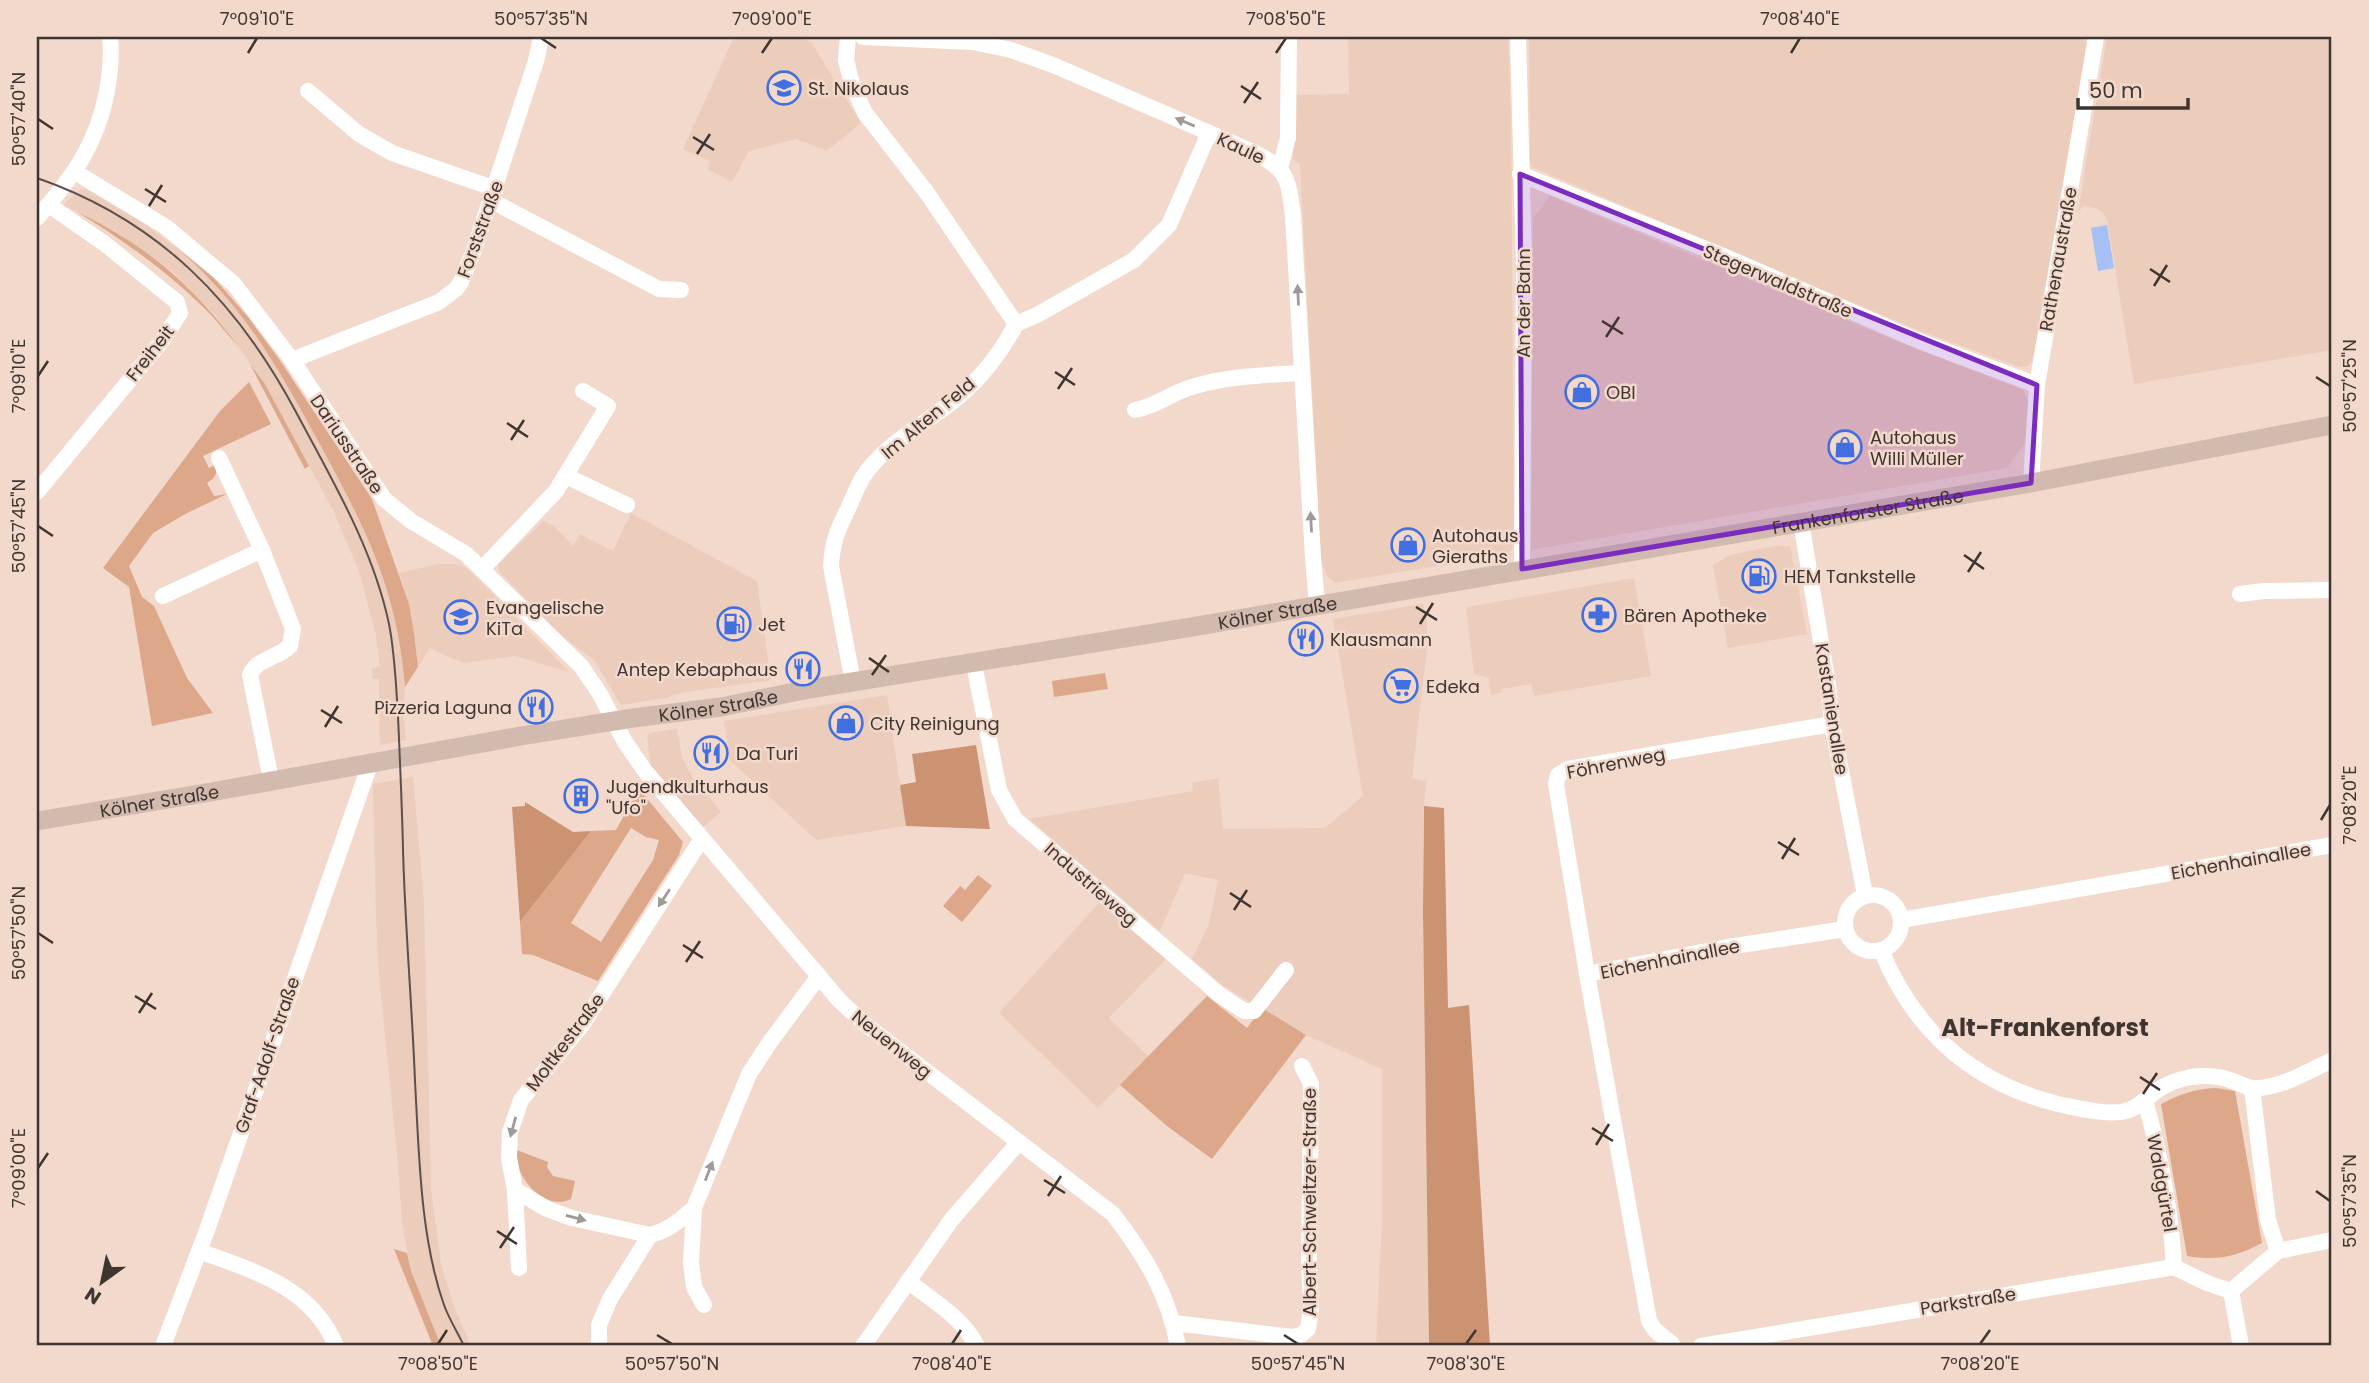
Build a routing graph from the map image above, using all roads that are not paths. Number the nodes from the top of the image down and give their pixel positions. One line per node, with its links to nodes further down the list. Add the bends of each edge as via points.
1 (110, 37): 11 (street, via 102,116)
2 (541, 37): 13 (street, Forststraße)
3 (848, 37): 17 (street, via 846,60 865,113 928,193)
4 (863, 37): 9 (street, Kaule, one-way to 4, via 1011,50 973,42)
5 (1289, 37): 10 (street, via 1287,138)
6 (1518, 37): 12 (street, An der Bahn)
7 (2096, 37): 20 (street, Rathenaustraße)
8 (308, 91): 13 (street, via 359,134 392,153)
9 (1209, 133): 10 (street, Kaule); 17 (street, via 1169,225 1134,260)
10 (1280, 168): 19 (street, Kaule, one-way to 10, via 1293,216 1290,190)
11 (75, 172): 14 (street); 18 (street, Dariusstraße, via 166,227 234,284)
12 (1520, 174): 20 (street, Stegerwaldstraße, via 1919,341); 32 (street, An der Bahn, via 1524,262)
13 (494, 195): 16 (street, via 659,289); 18 (street, Forststraße, via 465,274 446,298)
14 (49, 205): 15 (street); 27 (street, Freiheit, via 177,302 180,313)
15 (37, 218)
16 (681, 290)
17 (1016, 324): 39 (street, Im Alten Feld, via 1004,347 965,391 896,444 863,477 835,535 831,566)
18 (292, 360): 31 (street, Dariusstraße, via 384,499)
19 (1302, 373): 22 (street, via 1241,376 1194,386); 37 (street, Kaule, one-way to 19)
20 (2037, 385): 26 (street, Rathenaustraße)
21 (583, 391): 25 (street, via 608,406)
22 (1135, 410)
23 (2332, 425): 26 (main road, Frankenforster Straße)
24 (219, 458): 30 (street)
25 (566, 476): 28 (street); 31 (street, via 541,509)
26 (2031, 483): 29 (main road, Frankenforster Straße)
27 (37, 492)
28 (627, 505)
29 (1801, 522): 32 (main road, Frankenforster Straße); 41 (street, Kastanienallee)
30 (262, 550): 36 (street, via 193,576); 43 (street, via 293,629 288,648 255,666 250,675)
31 (482, 569): 40 (street, Dariusstraße, via 582,666)
32 (1522, 569): 33 (main road, Frankenforster Straße)
33 (1402, 590): 37 (main road, Kölner Straße)
34 (2332, 590): 35 (street)
35 (2240, 594)
36 (163, 596)
37 (1317, 604): 38 (main road, Kölner Straße)
38 (975, 664): 39 (main road, Kölner Straße); 51 (street, Industrieweg, via 999,790 1015,819 1244,1012 1254,1012)
39 (853, 682): 40 (main road, Kölner Straße)
40 (614, 722): 42 (main road, Kölner Straße); 45 (street, Neuenweg, via 643,769)
41 (1832, 724): 47 (street, Kastanienallee); 52 (street, Föhrenweg, via 1569,769 1558,775)
42 (370, 764): 43 (main road, Kölner Straße); 63 (street, Graf-Adolf-Straße)
43 (271, 780): 44 (main road, Kölner Straße)
44 (37, 821)
45 (701, 840): 53 (street, Neuenweg); 59 (street, Moltkestraße, one-way to 59, via 582,1024 522,1100 510,1132)
46 (2332, 845): 48 (street, Eichenhainallee)
47 (1865, 895): 48 (street, via 1889,900); 49 (street, via 1848,910)
48 (1901, 920): 50 (street, via 1896,939)
49 (1845, 929): 50 (street, via 1861,948); 52 (street, Eichenhainallee)
50 (1881, 950): 57 (street, via 1893,979 1938,1041 1997,1083 2084,1110 2120,1112)
51 (1286, 970)
52 (1587, 974): 77 (street, Eichenhainallee, via 1649,1321)
53 (818, 976): 58 (street, Neuenweg, via 862,1022); 60 (street, one-way to 53, via 749,1074)
54 (2332, 1060): 56 (street, via 2289,1081)
55 (1302, 1066): 70 (street, Albert-Schweitzer-Straße, via 1311,1084 1308,1329 1292,1337)
56 (2252, 1088): 57 (street, via 2229,1079 2177,1079); 64 (street, via 2268,1220)
57 (2145, 1100): 65 (street, Waldgürtel, via 2172,1231)
58 (1018, 1142): 67 (street, via 952,1219); 70 (street, Neuenweg, via 1113,1213 1140,1249)
59 (514, 1190): 61 (street, one-way to 61, via 572,1218); 66 (street, Moltkestraße)
60 (694, 1208): 61 (street, via 662,1233); 69 (street, via 691,1263 694,1287)
61 (650, 1235): 73 (street, via 610,1299 600,1325)
62 (2332, 1240): 64 (street)
63 (199, 1251): 71 (street, Graf-Adolf-Straße); 72 (street, via 285,1285 314,1312)
64 (2278, 1251): 68 (street)
65 (2174, 1267): 68 (street); 78 (street, Parkstraße)
66 (519, 1268)
67 (908, 1282): 74 (street); 75 (street, via 959,1321)
68 (2231, 1291): 79 (street)
69 (704, 1305)
70 (1174, 1323): 76 (street, Neuenweg)
71 (163, 1346)
72 (336, 1346)
73 (599, 1346)
74 (863, 1346)
75 (977, 1346)
76 (1178, 1346)
77 (1676, 1346)
78 (1702, 1346)
79 (2241, 1346)

